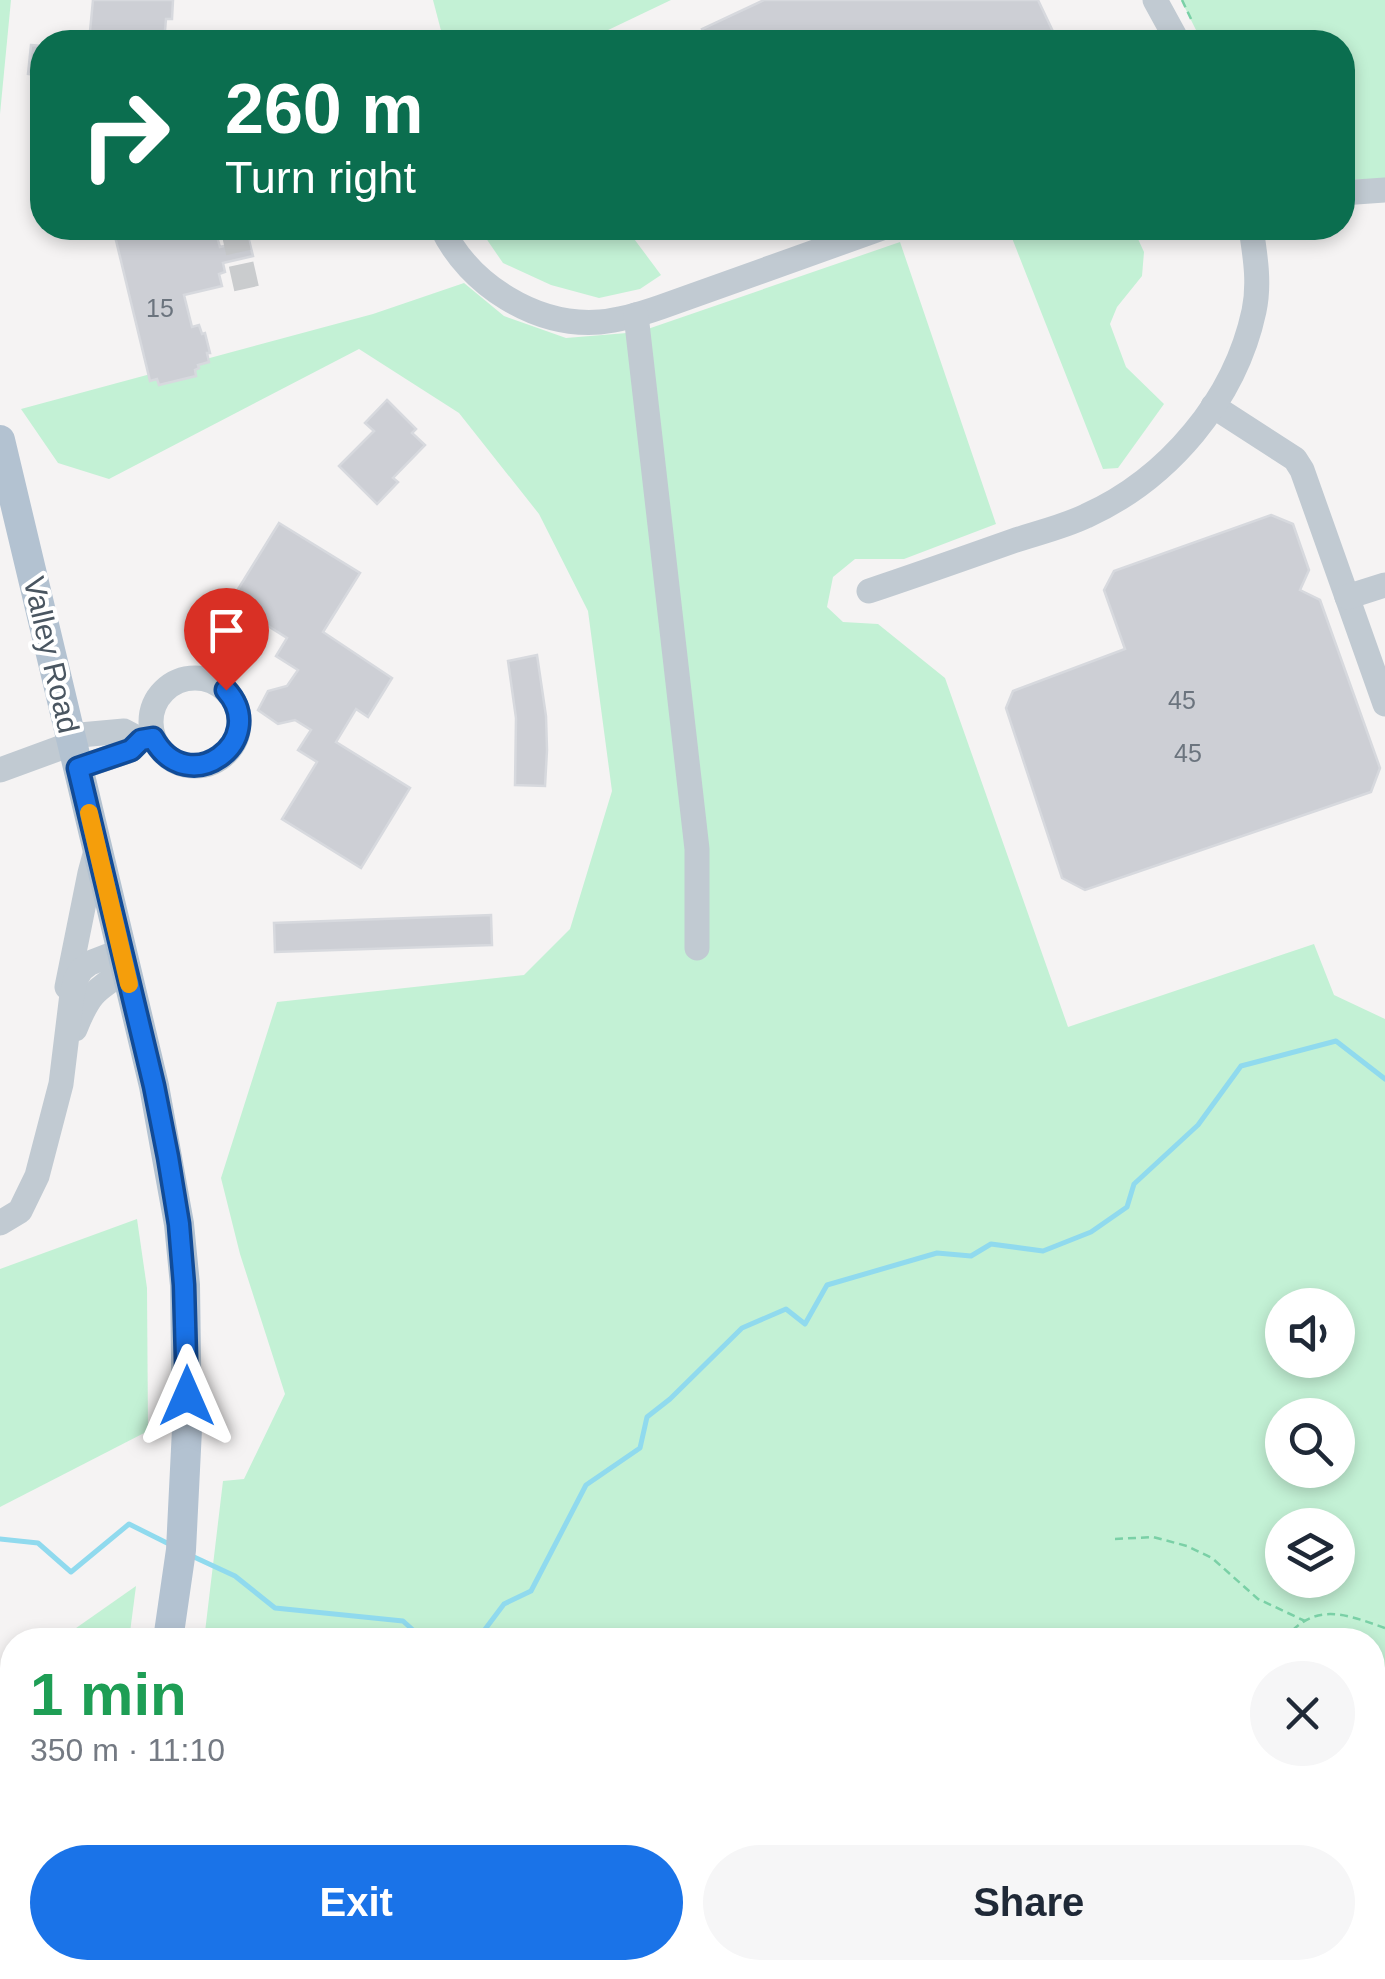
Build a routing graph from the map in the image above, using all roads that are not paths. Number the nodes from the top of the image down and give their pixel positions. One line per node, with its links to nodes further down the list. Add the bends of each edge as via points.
1 (1155, 0): 2 (street)
2 (1171, 30)
3 (1385, 190): 4 (street)
4 (1355, 192)
5 (448, 240): 8 (street, via 472,272 526,309 596,322)
6 (848, 240): 8 (street)
7 (1253, 240): 9 (street, via 1254,310 1236,365)
8 (636, 315): 19 (street, via 697,849)
9 (1213, 406): 12 (street, via 1175,455 1086,516); 13 (street, via 1295,458)
10 (0, 440): 16 (main road, Valley Road)
11 (1385, 585): 13 (street)
12 (869, 592)
13 (1347, 598): 14 (street)
14 (1385, 704)
15 (147, 739): 16 (street, via 131,750)
16 (73, 750): 17 (street); 18 (main road, Valley Road)
17 (0, 770)
18 (97, 847): 20 (main road, Valley Road); 21 (street, via 65,997)
19 (697, 948)
20 (123, 961): 21 (street, via 88,998); 23 (main road, Valley Road, via 168,1157 184,1285 186,1491)
21 (67, 1047): 22 (street, via 37,1176 20,1211)
22 (0, 1222)
23 (170, 1628)

